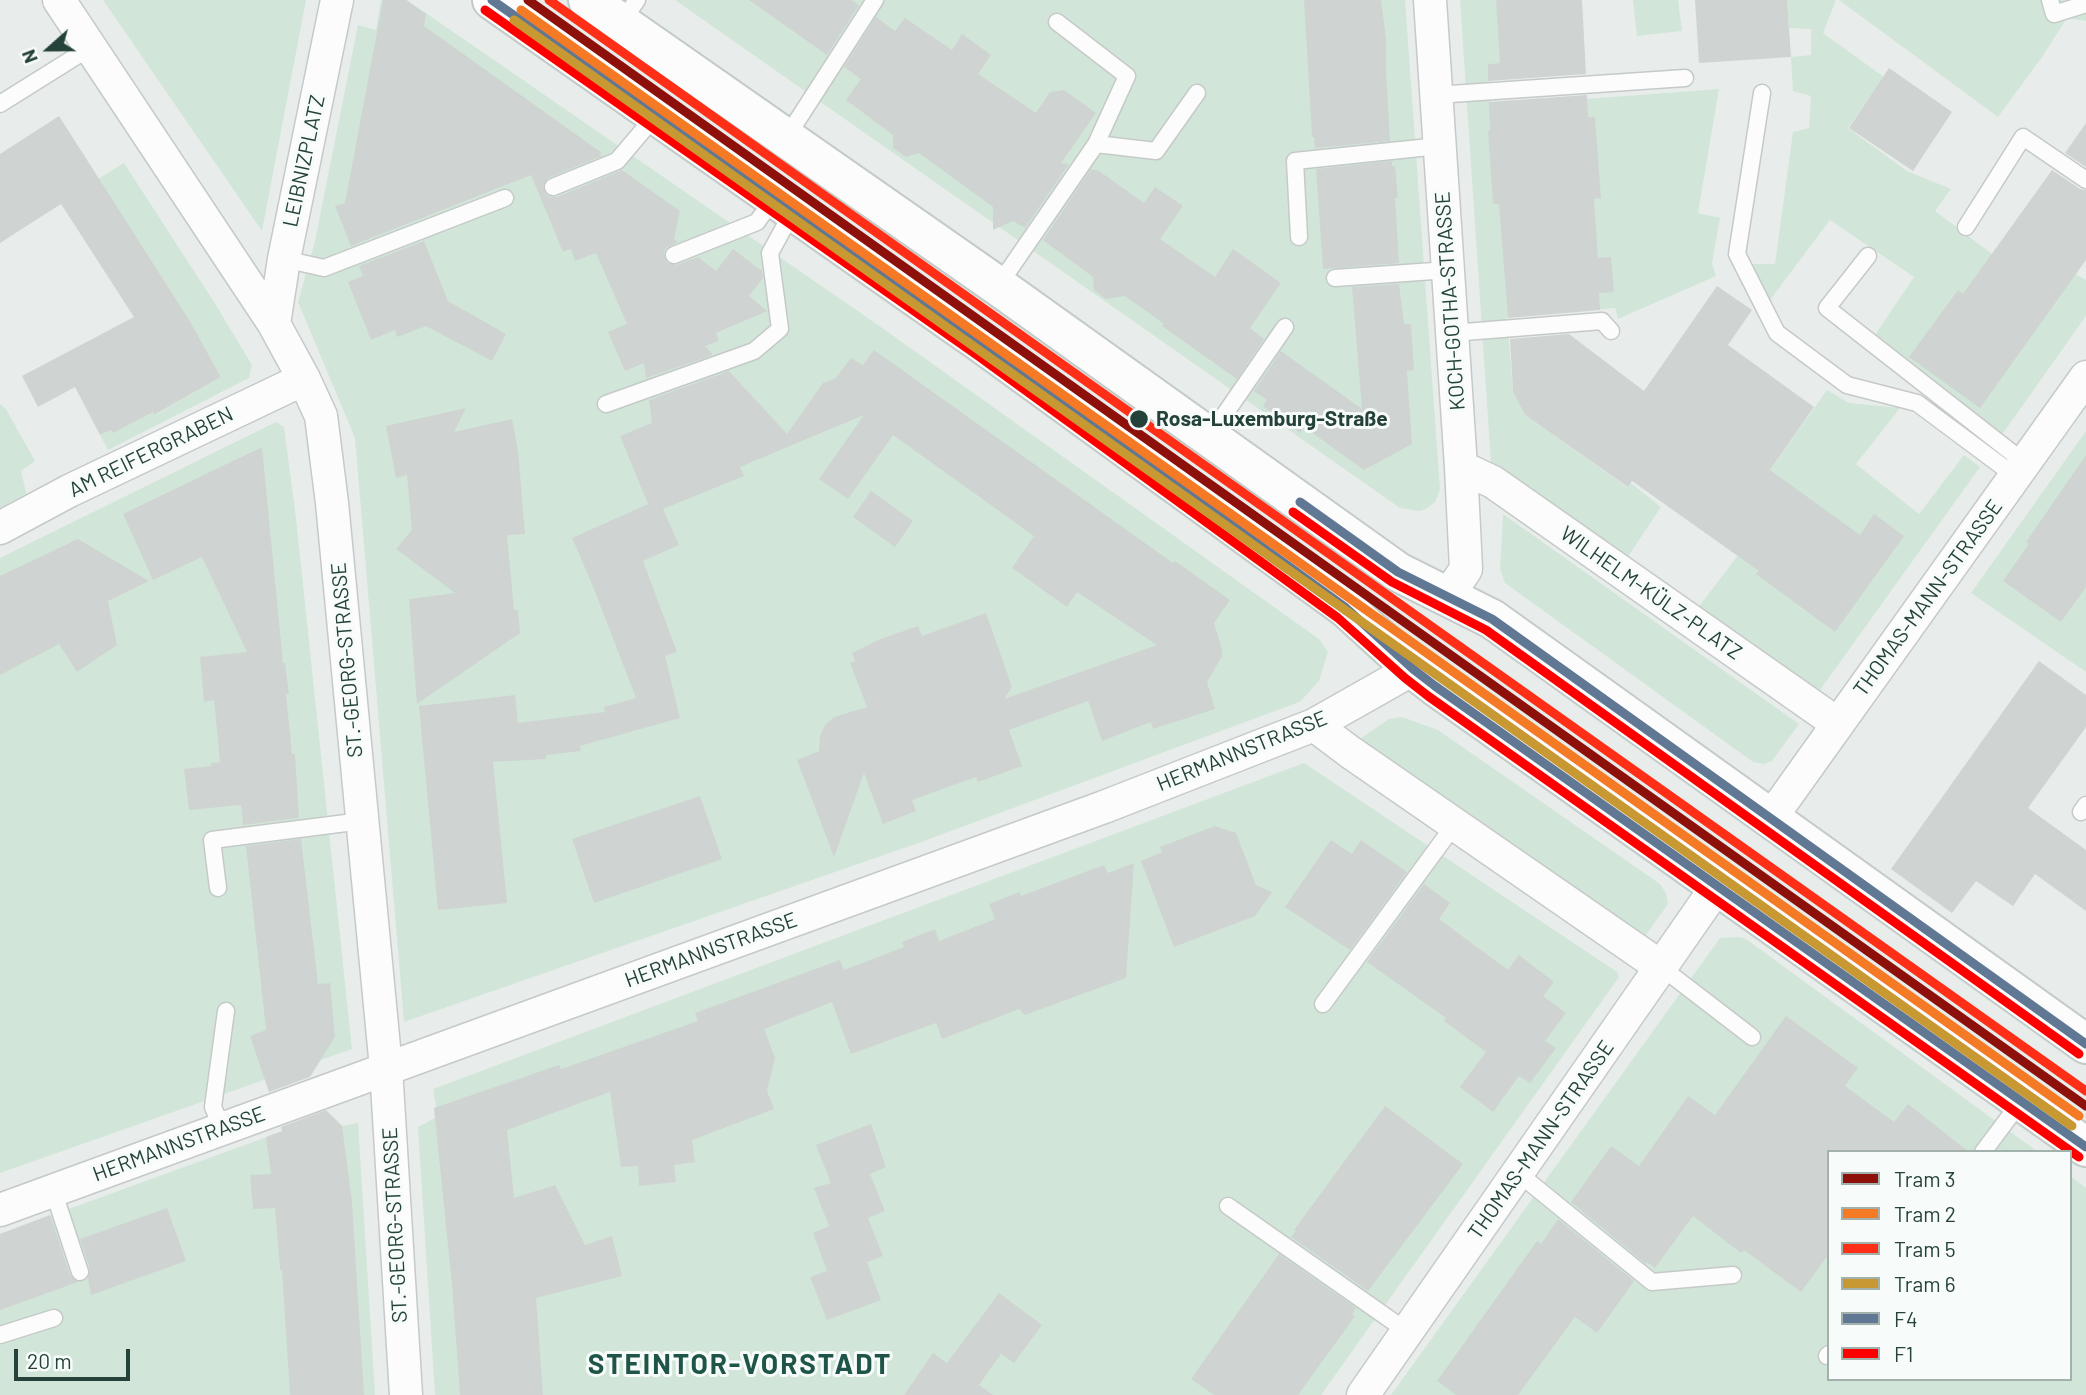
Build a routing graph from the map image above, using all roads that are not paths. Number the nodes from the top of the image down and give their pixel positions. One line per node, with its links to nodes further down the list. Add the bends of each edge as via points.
1 (59, 0): 10 (street, ST.-GEORG-STRASSE)
2 (337, 0): 28 (street, LEIBNIZPLATZ)
3 (492, 0): 16 (street)
4 (876, 0): 17 (lane)
5 (1430, 0): 14 (street, KOCH-GOTHA-STRASSE)
6 (2050, 0): 7 (lane, via 2054,14)
7 (2086, 4)
8 (613, 7): 17 (street)
9 (1057, 22): 18 (lane, via 1128,76)
10 (91, 47): 15 (lane); 32 (street, ST.-GEORG-STRASSE)
11 (1685, 78): 14 (lane)
12 (1197, 93): 18 (lane, via 1156,151)
13 (1762, 93): 41 (lane, via 1737,254 1777,333 1847,386 1917,403)
14 (1436, 95): 19 (street, KOCH-GOTHA-STRASSE)
15 (0, 104)
16 (656, 115): 21 (lane, via 617,161); 23 (street)
17 (786, 138): 31 (street)
18 (1096, 145): 31 (lane)
19 (1439, 146): 25 (lane, via 1295,161); 29 (street, KOCH-GOTHA-STRASSE)
20 (2086, 180): 24 (lane, via 2024,137)
21 (553, 187)
22 (505, 198): 28 (lane, via 324,268)
23 (784, 204): 26 (lane, via 757,222); 38 (lane, via 770,253 780,329 754,351); 44 (street, via 1346,608)
24 (1966, 227)
25 (1299, 237)
26 (674, 255)
27 (1868, 257): 41 (lane, via 1827,308)
28 (284, 259): 32 (street, LEIBNIZPLATZ)
29 (1448, 270): 30 (lane); 35 (street, KOCH-GOTHA-STRASSE)
30 (1335, 278)
31 (998, 286): 39 (street)
32 (274, 324): 37 (street, ST.-GEORG-STRASSE)
33 (1285, 327): 39 (lane)
34 (1611, 331): 35 (lane, via 1602,321)
35 (1452, 332): 40 (street, KOCH-GOTHA-STRASSE)
36 (2086, 377): 41 (street, THOMAS-MANN-STRASSE)
37 (304, 379): 42 (street, AM REIFERGRABEN); 48 (street, ST.-GEORG-STRASSE, via 321,416)
38 (606, 404)
39 (1209, 437): 43 (street, via 1398,572)
40 (1461, 467): 43 (street, KOCH-GOTHA-STRASSE, via 1466,569); 45 (street, WILHELM-KÜLZ-PLATZ, via 1493,482)
41 (2020, 470): 45 (street, THOMAS-MANN-STRASSE)
42 (0, 528)
43 (1448, 596): 47 (street, via 1492,618)
44 (1413, 668): 46 (street, HERMANNSTRASSE); 50 (street)
45 (1838, 724): 47 (street, THOMAS-MANN-STRASSE)
46 (1314, 725): 49 (street); 57 (street, HERMANNSTRASSE, via 1104,807)
47 (1770, 819): 56 (street)
48 (362, 821): 51 (lane, via 212,840); 57 (street, ST.-GEORG-STRASSE)
49 (1455, 824): 52 (street); 53 (lane)
50 (1718, 885): 52 (street, THOMAS-MANN-STRASSE); 58 (street)
51 (218, 888)
52 (1661, 968): 55 (lane); 62 (street, THOMAS-MANN-STRASSE)
53 (1323, 1004)
54 (226, 1011): 59 (lane, via 213,1107)
55 (1752, 1037)
56 (2086, 1044)
57 (386, 1068): 59 (street, HERMANNSTRASSE); 71 (street, ST.-GEORG-STRASSE)
58 (2022, 1100): 60 (street); 61 (lane)
59 (222, 1128): 63 (street, HERMANNSTRASSE)
60 (2086, 1147)
61 (1984, 1150)
62 (1518, 1173): 67 (lane, via 1652,1282); 69 (street, THOMAS-MANN-STRASSE)
63 (53, 1190): 65 (street, HERMANNSTRASSE); 66 (lane)
64 (1228, 1206): 69 (lane)
65 (0, 1210)
66 (79, 1272)
67 (1732, 1275)
68 (54, 1318): 70 (lane)
69 (1408, 1332): 72 (street, THOMAS-MANN-STRASSE)
70 (0, 1335)
71 (406, 1395)
72 (1363, 1395)

